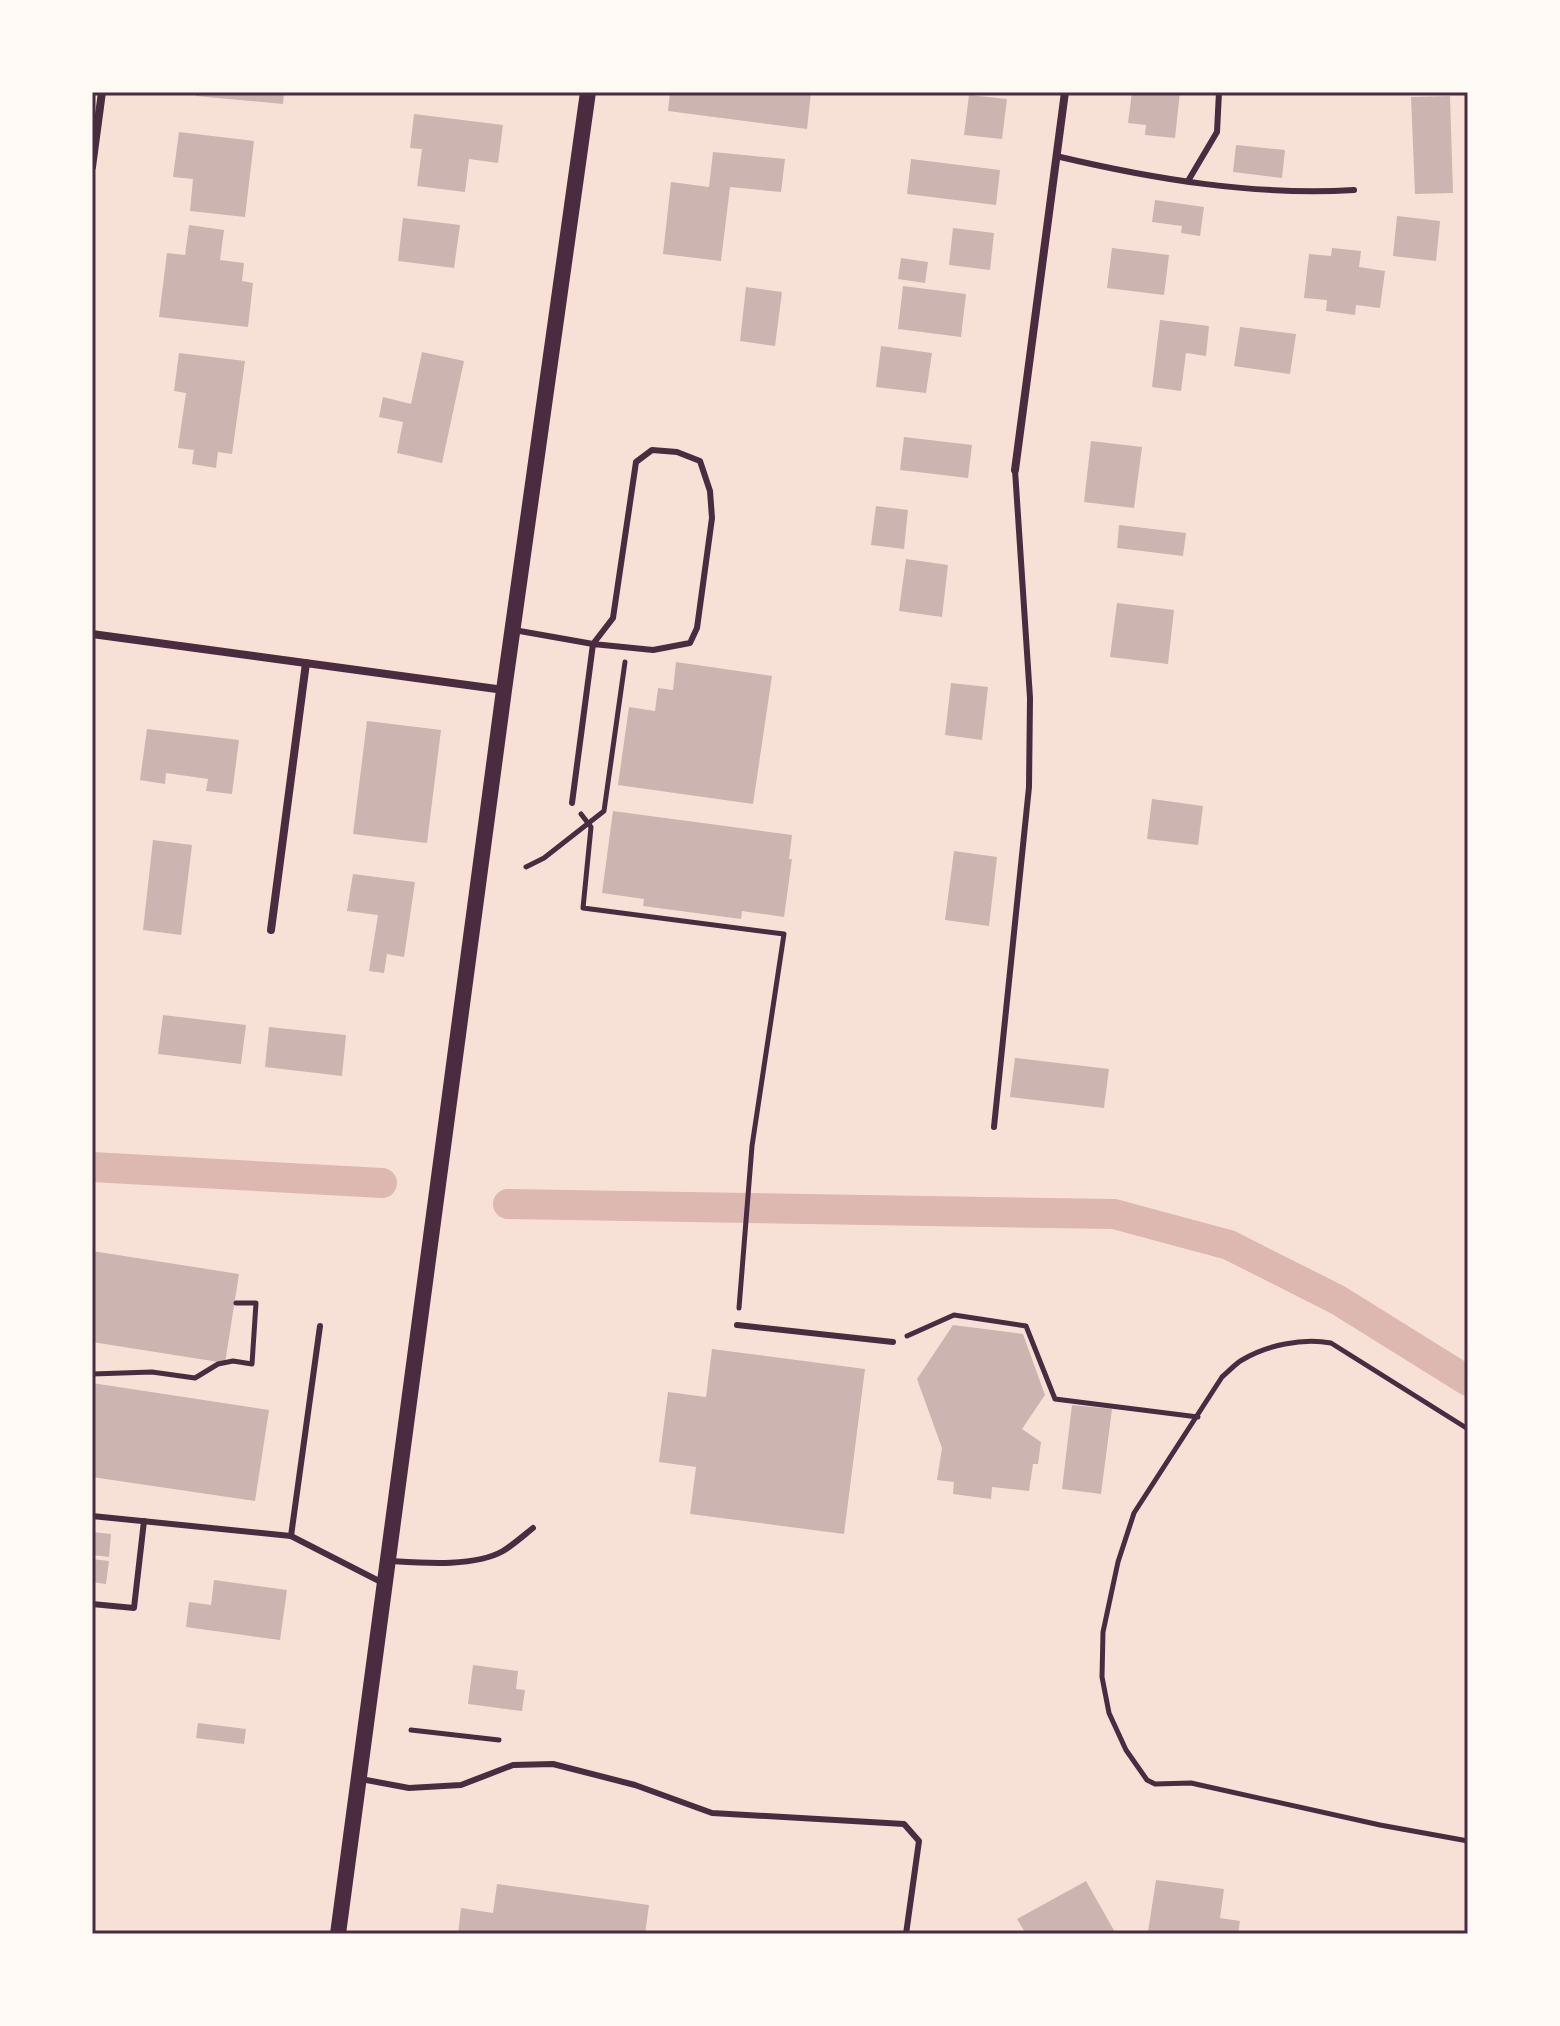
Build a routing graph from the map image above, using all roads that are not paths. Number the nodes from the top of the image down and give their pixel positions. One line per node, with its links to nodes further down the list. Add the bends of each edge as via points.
1 (102, 92): 6 (street)
2 (588, 92): 10 (main road)
3 (1065, 92): 5 (street)
4 (1219, 92): 7 (lane, via 1217,132)
5 (1056, 156): 7 (lane); 9 (street)
6 (92, 167)
7 (1188, 181): 8 (lane, via 1302,193)
8 (1354, 190)
9 (1015, 470): 17 (lane, via 1030,698 1029,787)
10 (514, 630): 12 (lane); 14 (main road)
11 (92, 634): 13 (street)
12 (593, 644): 12 (lane, via 613,618 636,462 652,450 700,461 712,518 697,628 690,643 653,650); 15 (lane)
13 (306, 663): 14 (street); 16 (street)
14 (504, 690): 25 (main road)
15 (572, 803)
16 (271, 930)
17 (994, 1127)
18 (737, 1325): 20 (lane)
19 (320, 1326): 24 (lane)
20 (893, 1342)
21 (92, 1516): 22 (lane)
22 (144, 1521): 24 (lane); 27 (lane, via 134,1608)
23 (533, 1528): 25 (lane, via 501,1552 475,1559)
24 (291, 1536): 26 (lane)
25 (388, 1561): 26 (main road)
26 (385, 1583): 28 (main road)
27 (92, 1604)
28 (359, 1779): 29 (main road); 30 (lane, via 409,1788 461,1785 513,1765 553,1764 635,1785 712,1813 904,1824 919,1841)
29 (338, 1934)
30 (906, 1934)

